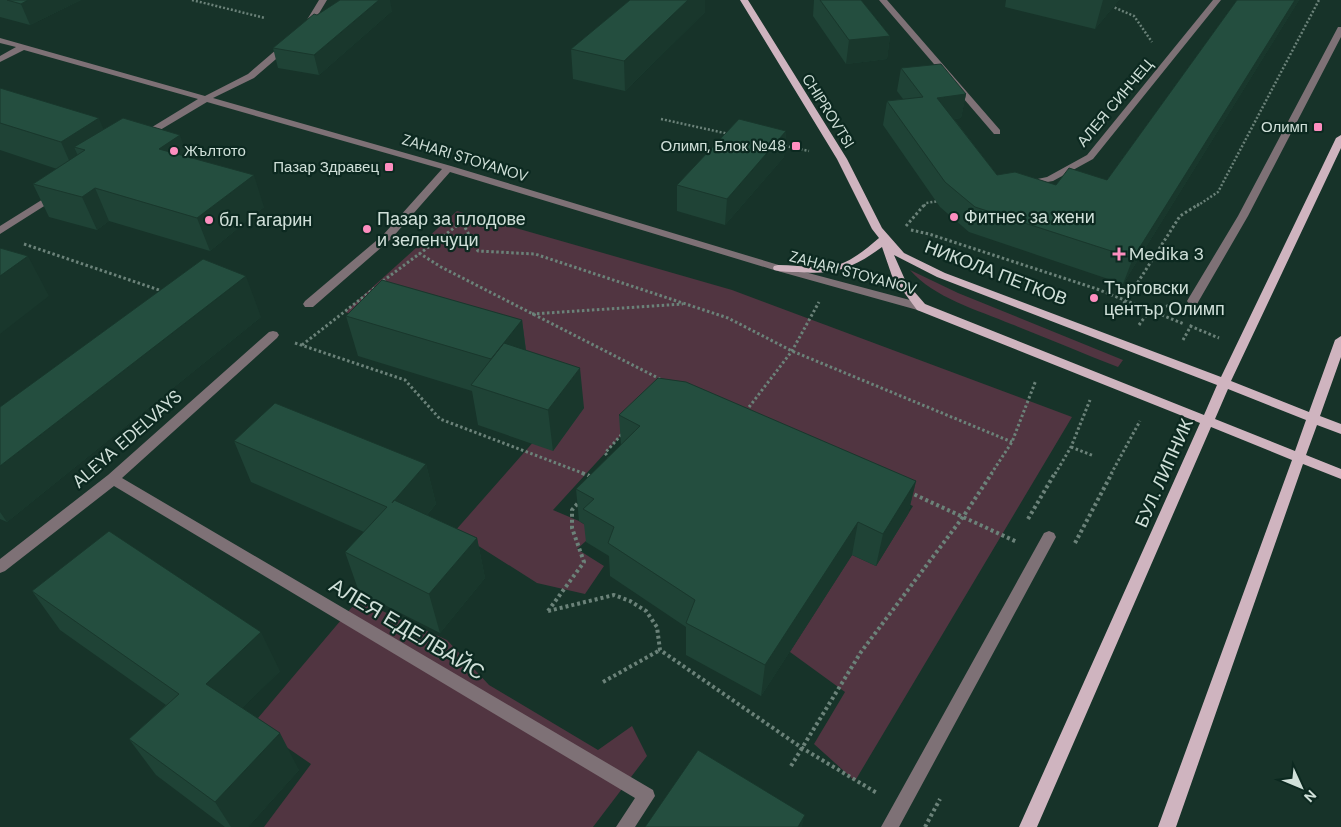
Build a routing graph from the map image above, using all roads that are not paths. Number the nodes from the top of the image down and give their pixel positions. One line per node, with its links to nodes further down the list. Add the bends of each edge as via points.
1 (323, 0): 9 (street, via 306,28 250,76)
2 (744, 0): 17 (main road, CHIPROVTSI, via 842,158)
3 (883, 0): 10 (street)
4 (1217, 0): 14 (street, АЛЕЯ СИНЧЕЦ, via 1090,157 1050,179)
5 (1341, 28): 19 (street, via 1243,216)
6 (0, 40): 7 (street, ZAHARI STOYANOV)
7 (23, 47): 8 (street); 9 (street, ZAHARI STOYANOV)
8 (0, 59)
9 (207, 98): 12 (street); 13 (street, ZAHARI STOYANOV)
10 (997, 132)
11 (1341, 138): 24 (main road, БУЛ. ЛИПНИК)
12 (136, 142)
13 (448, 168): 18 (street, ZAHARI STOYANOV); 20 (street, via 388,237)
14 (1018, 186)
15 (64, 189): 16 (street)
16 (0, 231)
17 (884, 239): 18 (main road, via 847,265 832,269); 21 (main road, via 896,276); 24 (main road, НИКОЛА ПЕТКОВ, via 900,254 941,275)
18 (778, 268): 21 (street, ZAHARI STOYANOV)
19 (1193, 301)
20 (309, 304)
21 (921, 306): 26 (main road)
22 (273, 334): 30 (street, ALEYA EDELVAYS)
23 (1341, 340): 25 (main road)
24 (1224, 383): 25 (main road, НИКОЛА ПЕТКОВ); 26 (main road, БУЛ. ЛИПНИК)
25 (1313, 418): 27 (main road, НИКОЛА ПЕТКОВ); 28 (main road)
26 (1208, 422): 28 (main road); 35 (main road, БУЛ. ЛИПНИК)
27 (1341, 429)
28 (1300, 458): 29 (main road); 36 (main road)
29 (1341, 474)
30 (112, 479): 32 (street, ALEYA EDELVAYS); 33 (street, АЛЕЯ ЕДЕЛВАЙС, via 647,796)
31 (1049, 537): 34 (street)
32 (0, 567)
33 (625, 827)
34 (890, 827)
35 (1028, 827)
36 (1167, 827)

